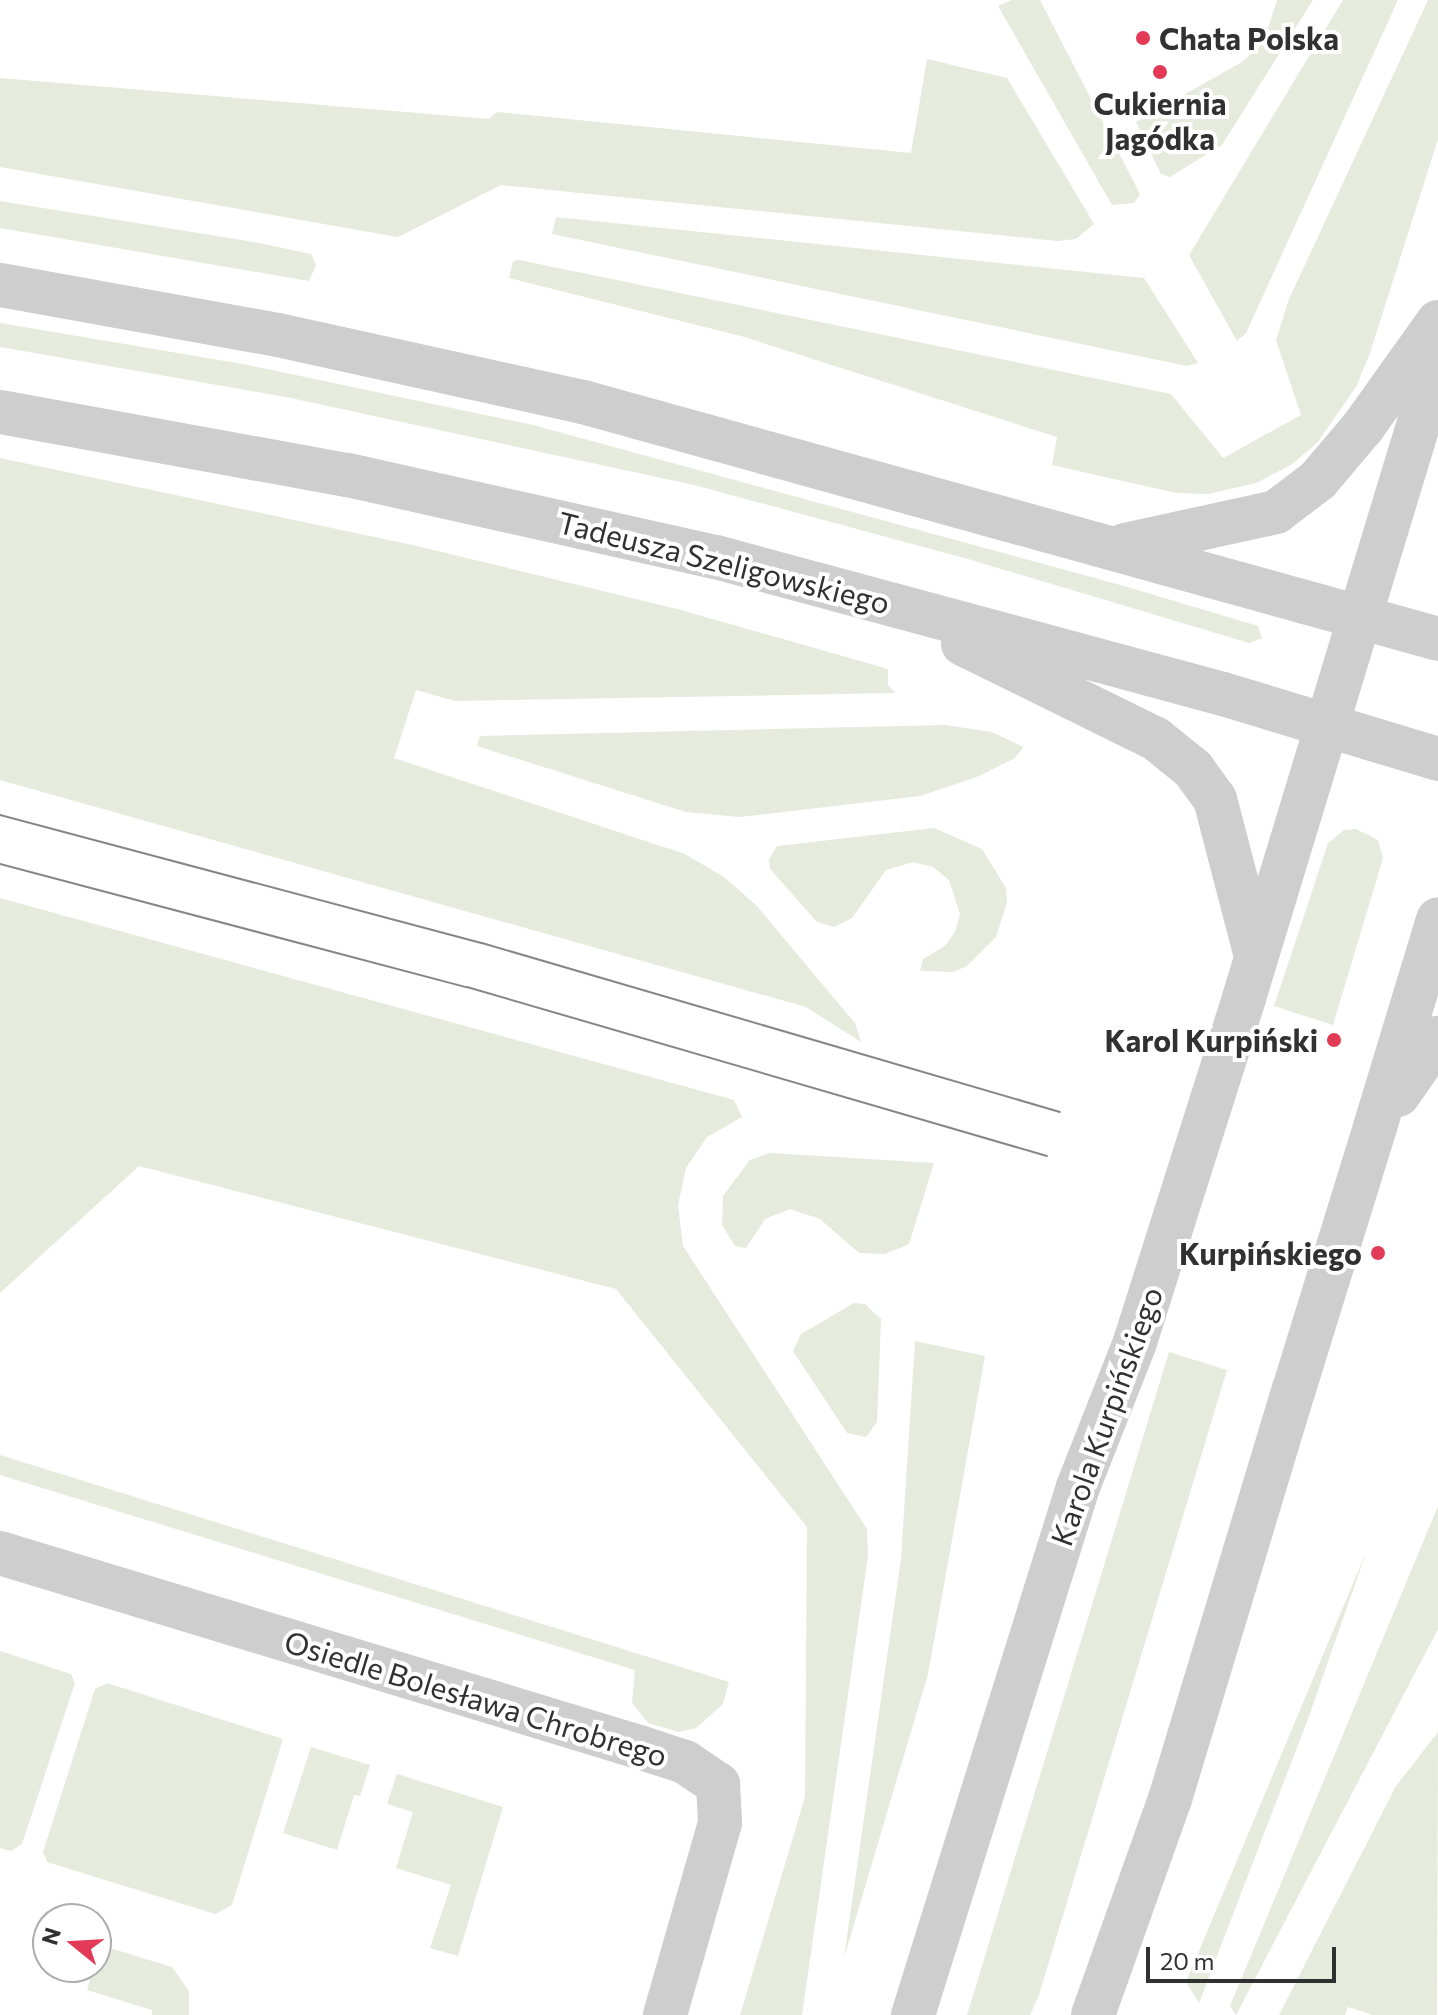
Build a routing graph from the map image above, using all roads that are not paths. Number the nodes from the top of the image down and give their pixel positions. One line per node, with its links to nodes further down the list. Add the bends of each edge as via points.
1 (0, 285): 5 (street, via 278,335 583,402)
2 (1438, 322): 5 (street, via 1336,459 1276,512 1221,528)
3 (1438, 360): 7 (street, Karola Kurpińskiego)
4 (0, 412): 6 (street, Tadeusza Szeligowskiego, via 260,457 497,506)
5 (1114, 547): 7 (street)
6 (870, 599): 9 (street, Tadeusza Szeligowskiego); 12 (street, via 1156,739 1193,769 1215,799)
7 (1359, 616): 8 (street); 9 (street, Karola Kurpińskiego)
8 (1438, 639)
9 (1327, 726): 10 (street, Tadeusza Szeligowskiego); 12 (street, Karola Kurpińskiego)
10 (1438, 759)
11 (1438, 919): 13 (street)
12 (1256, 955): 16 (street, Karola Kurpińskiego, bridge, via 1135,1342 1078,1487)
13 (1422, 1045): 17 (street, bridge, via 1375,1127 1170,1799)
14 (0, 1553): 15 (street, Osiedle Bolesława Chrobrego, via 639,1747 685,1762 718,1784 720,1823)
15 (665, 2015)
16 (913, 2015)
17 (1093, 2015)

